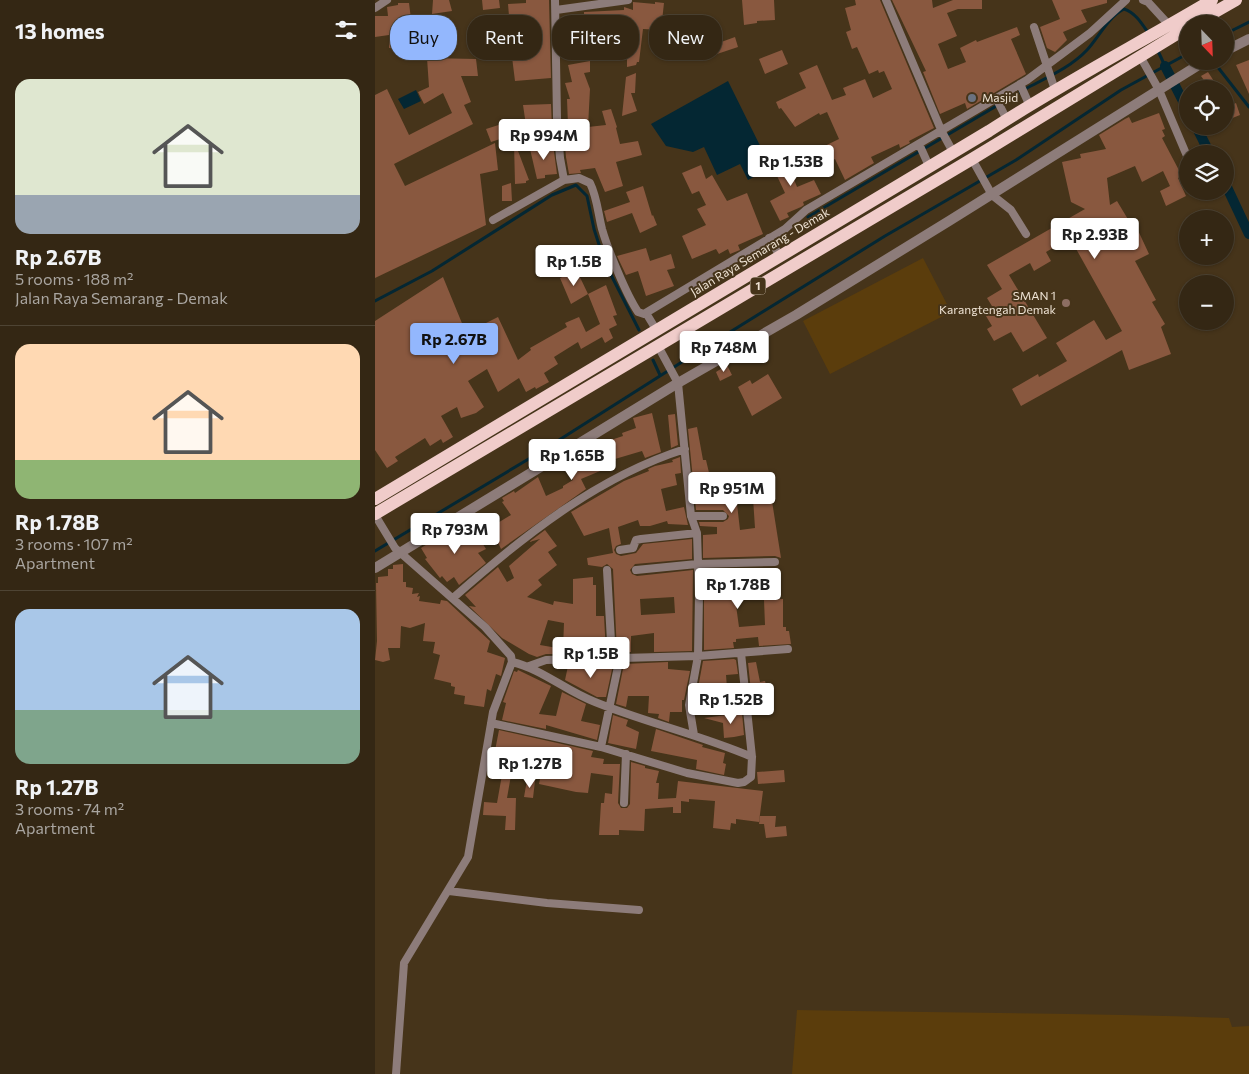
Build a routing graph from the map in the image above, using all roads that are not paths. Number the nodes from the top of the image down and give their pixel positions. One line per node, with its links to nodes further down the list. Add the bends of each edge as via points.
1 (387, 0): 9 (street)
2 (555, 0): 10 (street)
3 (627, 0): 10 (street)
4 (886, 0): 24 (street)
5 (1126, 0): 18 (street)
6 (1143, 0): 14 (street, via 1148,2)
7 (1212, 0): 14 (highway, Jalan Raya Semarang - Demak / 1)
8 (1235, 0): 11 (highway)
9 (375, 8)
10 (556, 10): 30 (street, via 557,118)
11 (1209, 15)
12 (1034, 27): 18 (street)
13 (1179, 29): 14 (highway, Jalan Raya Semarang - Demak / 1)
14 (1167, 31): 17 (highway, Jalan Raya Semarang - Demak / 1)
15 (1249, 39): 16 (street)
16 (1234, 46)
17 (1140, 55): 20 (highway, Jalan Raya Semarang - Demak / 1); 21 (street); 28 (highway, Jalan Raya Semarang - Demak / 1)
18 (1048, 67): 20 (street); 22 (street)
19 (1192, 70): 21 (street, via 1169,84)
20 (1054, 86): 22 (highway, Jalan Raya Semarang - Demak / 1)
21 (1157, 87): 25 (street); 31 (street)
22 (1024, 92): 23 (highway, Jalan Raya Semarang - Demak / 1); 23 (street)
23 (1000, 107): 24 (street); 26 (highway, Jalan Raya Semarang - Demak / 1)
24 (942, 131): 26 (street); 27 (street)
25 (1182, 145)
26 (950, 147): 29 (highway, Jalan Raya Semarang - Demak / 1)
27 (921, 148): 29 (street); 34 (street, via 806,210 785,228)
28 (973, 162): 31 (street); 37 (highway, Jalan Raya Semarang - Demak / 1)
29 (929, 166): 34 (highway, Jalan Raya Semarang - Demak / 1)
30 (564, 180): 32 (street); 35 (street, via 579,178 590,183 602,230 624,285 638,312)
31 (991, 192): 33 (street, via 1011,210); 38 (street, via 795,315)
32 (493, 220)
33 (1026, 234)
34 (774, 246): 35 (street); 36 (highway, Jalan Raya Semarang - Demak / 1)
35 (647, 314): 36 (street)
36 (654, 326): 40 (highway, Jalan Raya Semarang - Demak / 1)
37 (661, 351): 38 (street); 43 (highway, Jalan Raya Semarang - Demak / 1)
38 (677, 380): 39 (street); 46 (street)
39 (685, 449): 41 (street); 52 (street, via 621,474 597,488 484,570)
40 (375, 499)
41 (691, 516): 42 (street); 44 (street)
42 (723, 516)
43 (377, 518): 46 (street)
44 (697, 533): 45 (street, via 636,540 633,548); 48 (street)
45 (621, 550)
46 (398, 551): 49 (street); 52 (street)
47 (775, 562): 48 (street)
48 (697, 564): 51 (street); 55 (street)
49 (375, 568)
50 (607, 570): 56 (street)
51 (636, 570)
52 (453, 598): 57 (street, via 502,646)
53 (788, 649): 54 (street)
54 (741, 653): 55 (street); 64 (street)
55 (698, 656): 56 (street); 61 (street, via 689,705)
56 (616, 658): 58 (street, via 546,660); 59 (street)
57 (512, 662): 58 (street); 60 (street)
58 (529, 666): 59 (street, via 569,690)
59 (611, 708): 61 (street); 62 (street)
60 (491, 723): 62 (street); 66 (street, via 471,848)
61 (694, 735): 64 (street)
62 (601, 747): 63 (street)
63 (626, 754): 64 (street, via 687,773 738,783 751,777); 65 (street)
64 (752, 757)
65 (624, 802)
66 (449, 891): 67 (street); 68 (street, via 404,963)
67 (639, 910)
68 (396, 1074)

